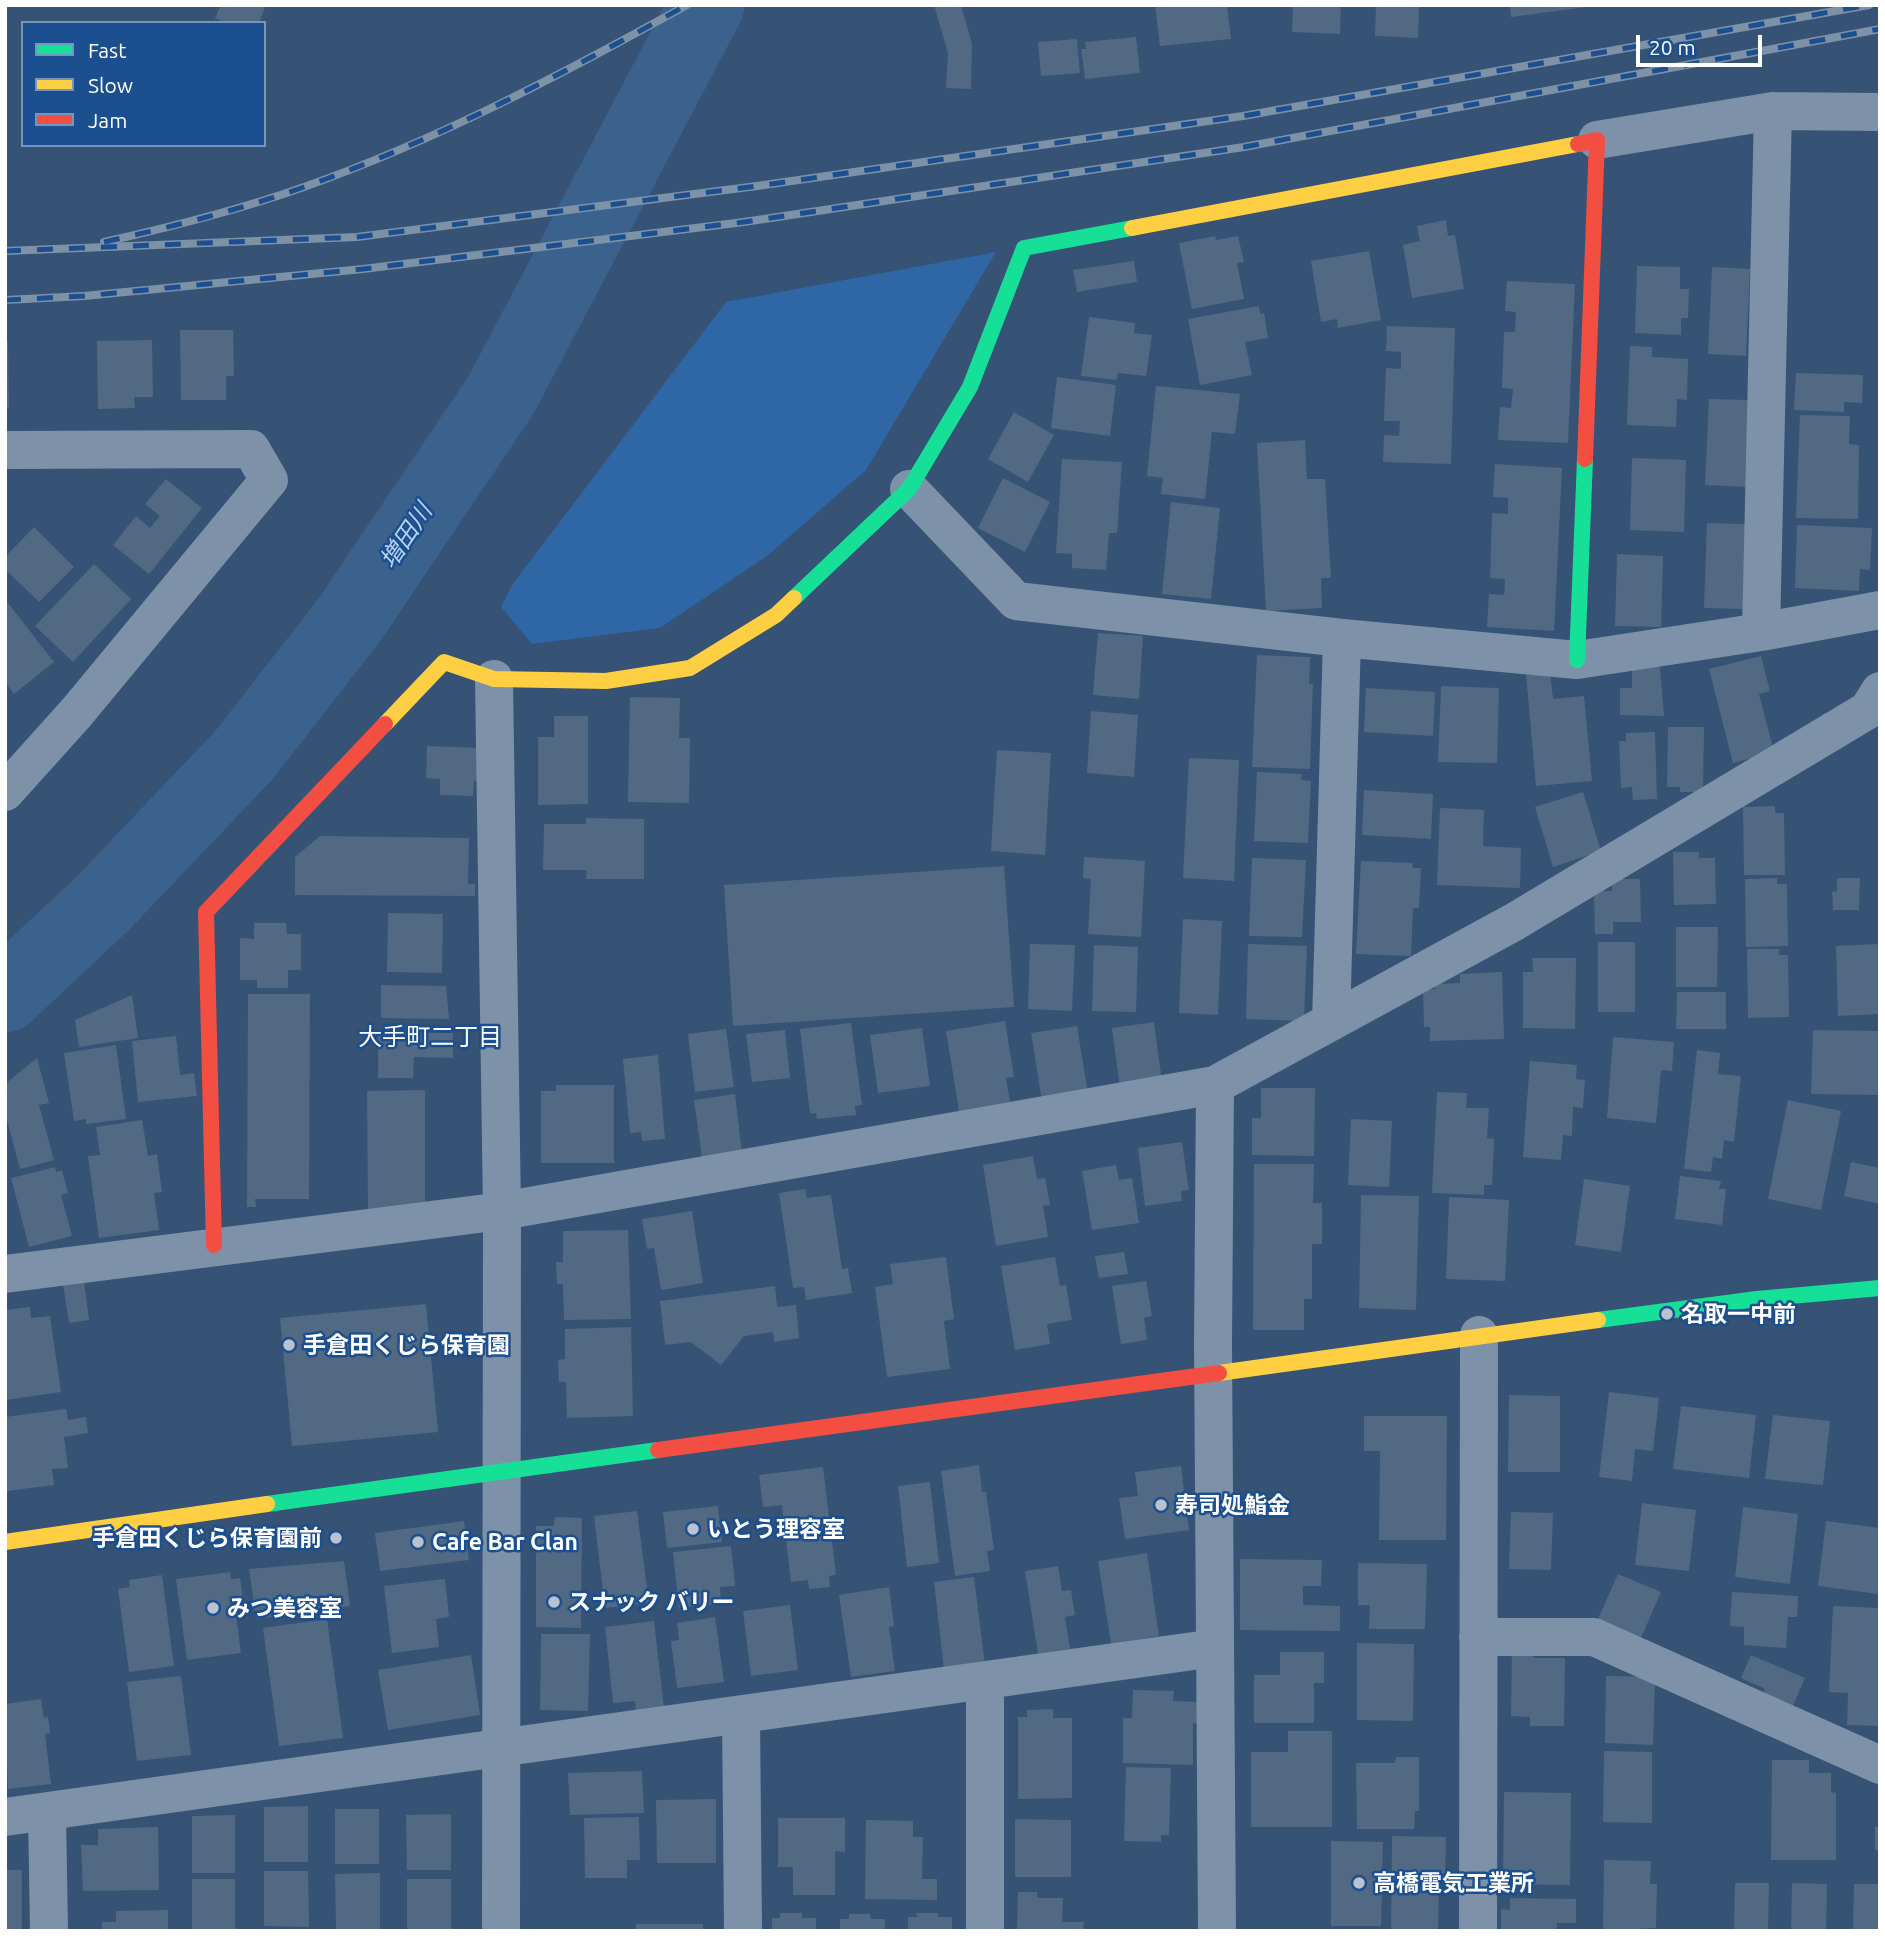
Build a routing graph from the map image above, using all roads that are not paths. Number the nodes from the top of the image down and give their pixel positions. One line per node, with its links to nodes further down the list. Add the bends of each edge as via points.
1 (1773, 111): 2 (street); 3 (street); 7 (street)
2 (1880, 112)
3 (1597, 140): 5 (street, via 1024,248 970,387); 9 (street)
4 (5, 450): 12 (street, via 251,449 269,480 78,712)
5 (909, 489): 8 (street, via 1016,601); 10 (street, via 776,615 690,668 606,681)
6 (1880, 610): 7 (street)
7 (1761, 632): 9 (street)
8 (1342, 638): 9 (street); 13 (street)
9 (1577, 660)
10 (494, 679): 15 (street); 16 (street, via 444,662 206,912)
11 (1880, 691): 13 (street, via 1868,710 1514,922)
12 (5, 792)
13 (1331, 1022): 14 (street)
14 (1215, 1085): 15 (street); 20 (street)
15 (502, 1211): 16 (street); 21 (street)
16 (214, 1245): 17 (street)
17 (5, 1273)
18 (1880, 1288): 19 (street)
19 (1479, 1335): 20 (street); 23 (street)
20 (1213, 1374): 21 (street); 24 (street)
21 (499, 1470): 22 (street); 27 (street)
22 (5, 1542)
23 (1478, 1637): 28 (street, via 1594,1637); 36 (street)
24 (1215, 1648): 25 (street); 35 (street)
25 (985, 1681): 26 (street); 34 (street)
26 (741, 1715): 27 (street); 33 (street)
27 (501, 1749): 29 (street); 32 (street)
28 (1880, 1765)
29 (47, 1812): 30 (street); 31 (street)
30 (5, 1817)
31 (50, 1931)
32 (501, 1931)
33 (743, 1931)
34 (985, 1931)
35 (1217, 1931)
36 (1478, 1931)

